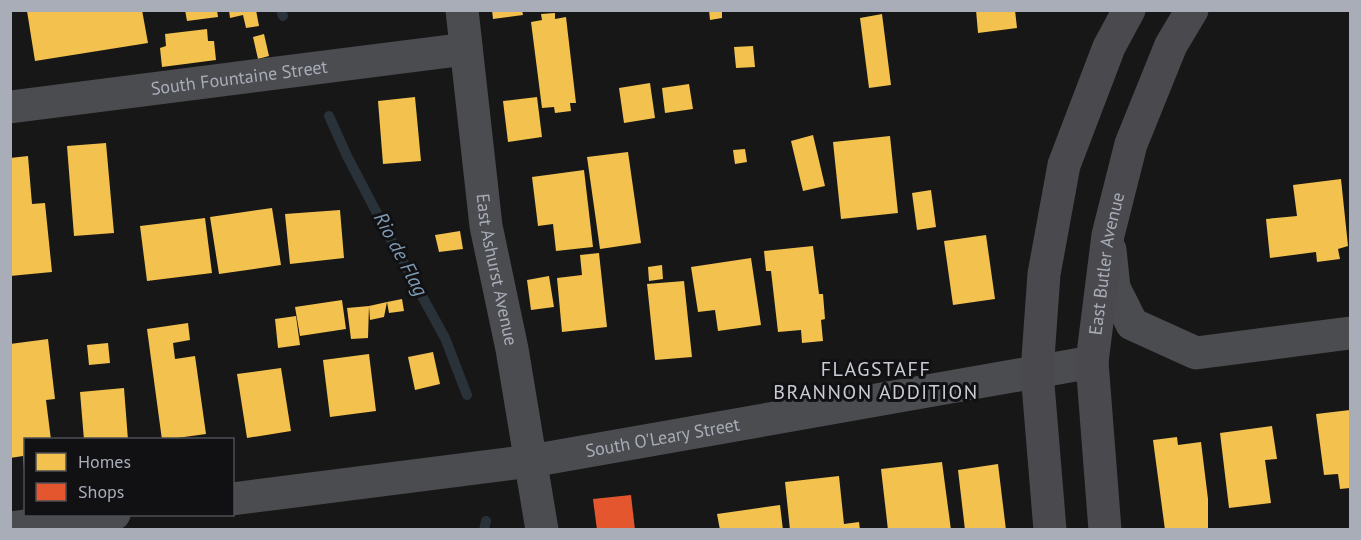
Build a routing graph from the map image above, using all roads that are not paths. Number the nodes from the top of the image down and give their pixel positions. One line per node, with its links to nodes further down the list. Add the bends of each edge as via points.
1 (462, 10): 4 (street, East Ashurst Avenue)
2 (1129, 10): 9 (main road, via 1109,47 1064,165 1044,274)
3 (1192, 10): 6 (main road, East Butler Avenue, via 1171,45 1131,144)
4 (466, 49): 5 (street, South Fountaine Street); 10 (street, East Ashurst Avenue, via 486,225)
5 (10, 107)
6 (1108, 235): 7 (street, via 1114,288 1132,324 1196,352); 8 (main road, East Butler Avenue)
7 (1350, 333)
8 (1092, 362): 9 (street, South O'Leary Street); 16 (main road, East Butler Avenue)
9 (1037, 372): 10 (street, South O'Leary Street); 15 (main road)
10 (531, 461): 11 (street, South O'Leary Street); 14 (street, East Ashurst Avenue)
11 (234, 499)
12 (99, 516): 13 (street)
13 (10, 528)
14 (542, 530)
15 (1050, 530)
16 (1105, 530)

